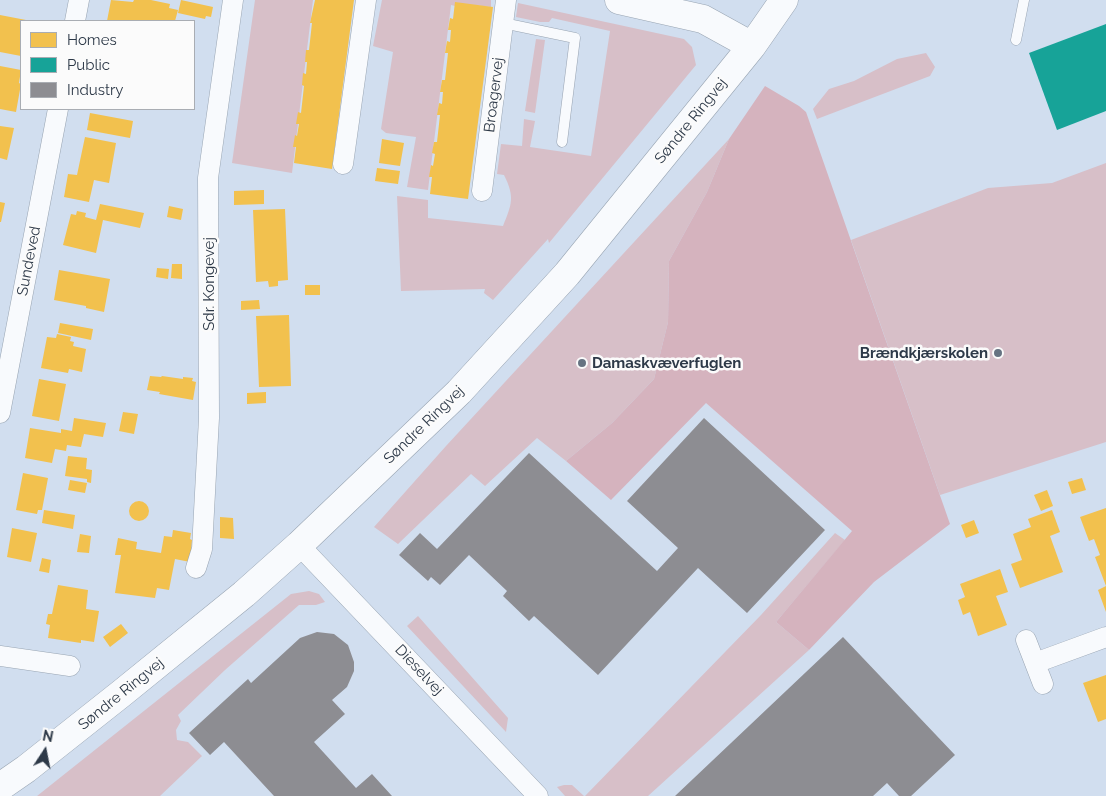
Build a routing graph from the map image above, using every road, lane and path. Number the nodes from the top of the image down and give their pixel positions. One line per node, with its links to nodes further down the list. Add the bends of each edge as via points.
1 (79, 0): 8 (street)
2 (233, 0): 18 (street, Sdr. Kongevej, via 208,178 209,418 202,549)
3 (366, 0): 14 (street)
4 (506, 0): 9 (street, Broagervej)
5 (619, 0): 11 (main road, via 703,19)
6 (784, 0): 11 (main road, Søndre Ringvej)
7 (1024, 0): 10 (lane)
8 (75, 20)
9 (503, 23): 13 (lane, via 575,38); 15 (street, Broagervej)
10 (1016, 40)
11 (752, 46): 17 (main road, Søndre Ringvej, via 567,274 459,392)
12 (58, 110): 16 (street, Sundeved)
13 (562, 142)
14 (342, 164)
15 (482, 191)
16 (0, 413)
17 (299, 544): 25 (main road, Søndre Ringvej, via 244,594 122,694); 26 (street, Dieselvej)
18 (196, 568)
19 (1106, 637): 22 (street)
20 (1026, 640): 22 (street)
21 (0, 656): 23 (street)
22 (1035, 663): 24 (street)
23 (70, 666)
24 (1043, 684)
25 (0, 787)
26 (538, 796)

